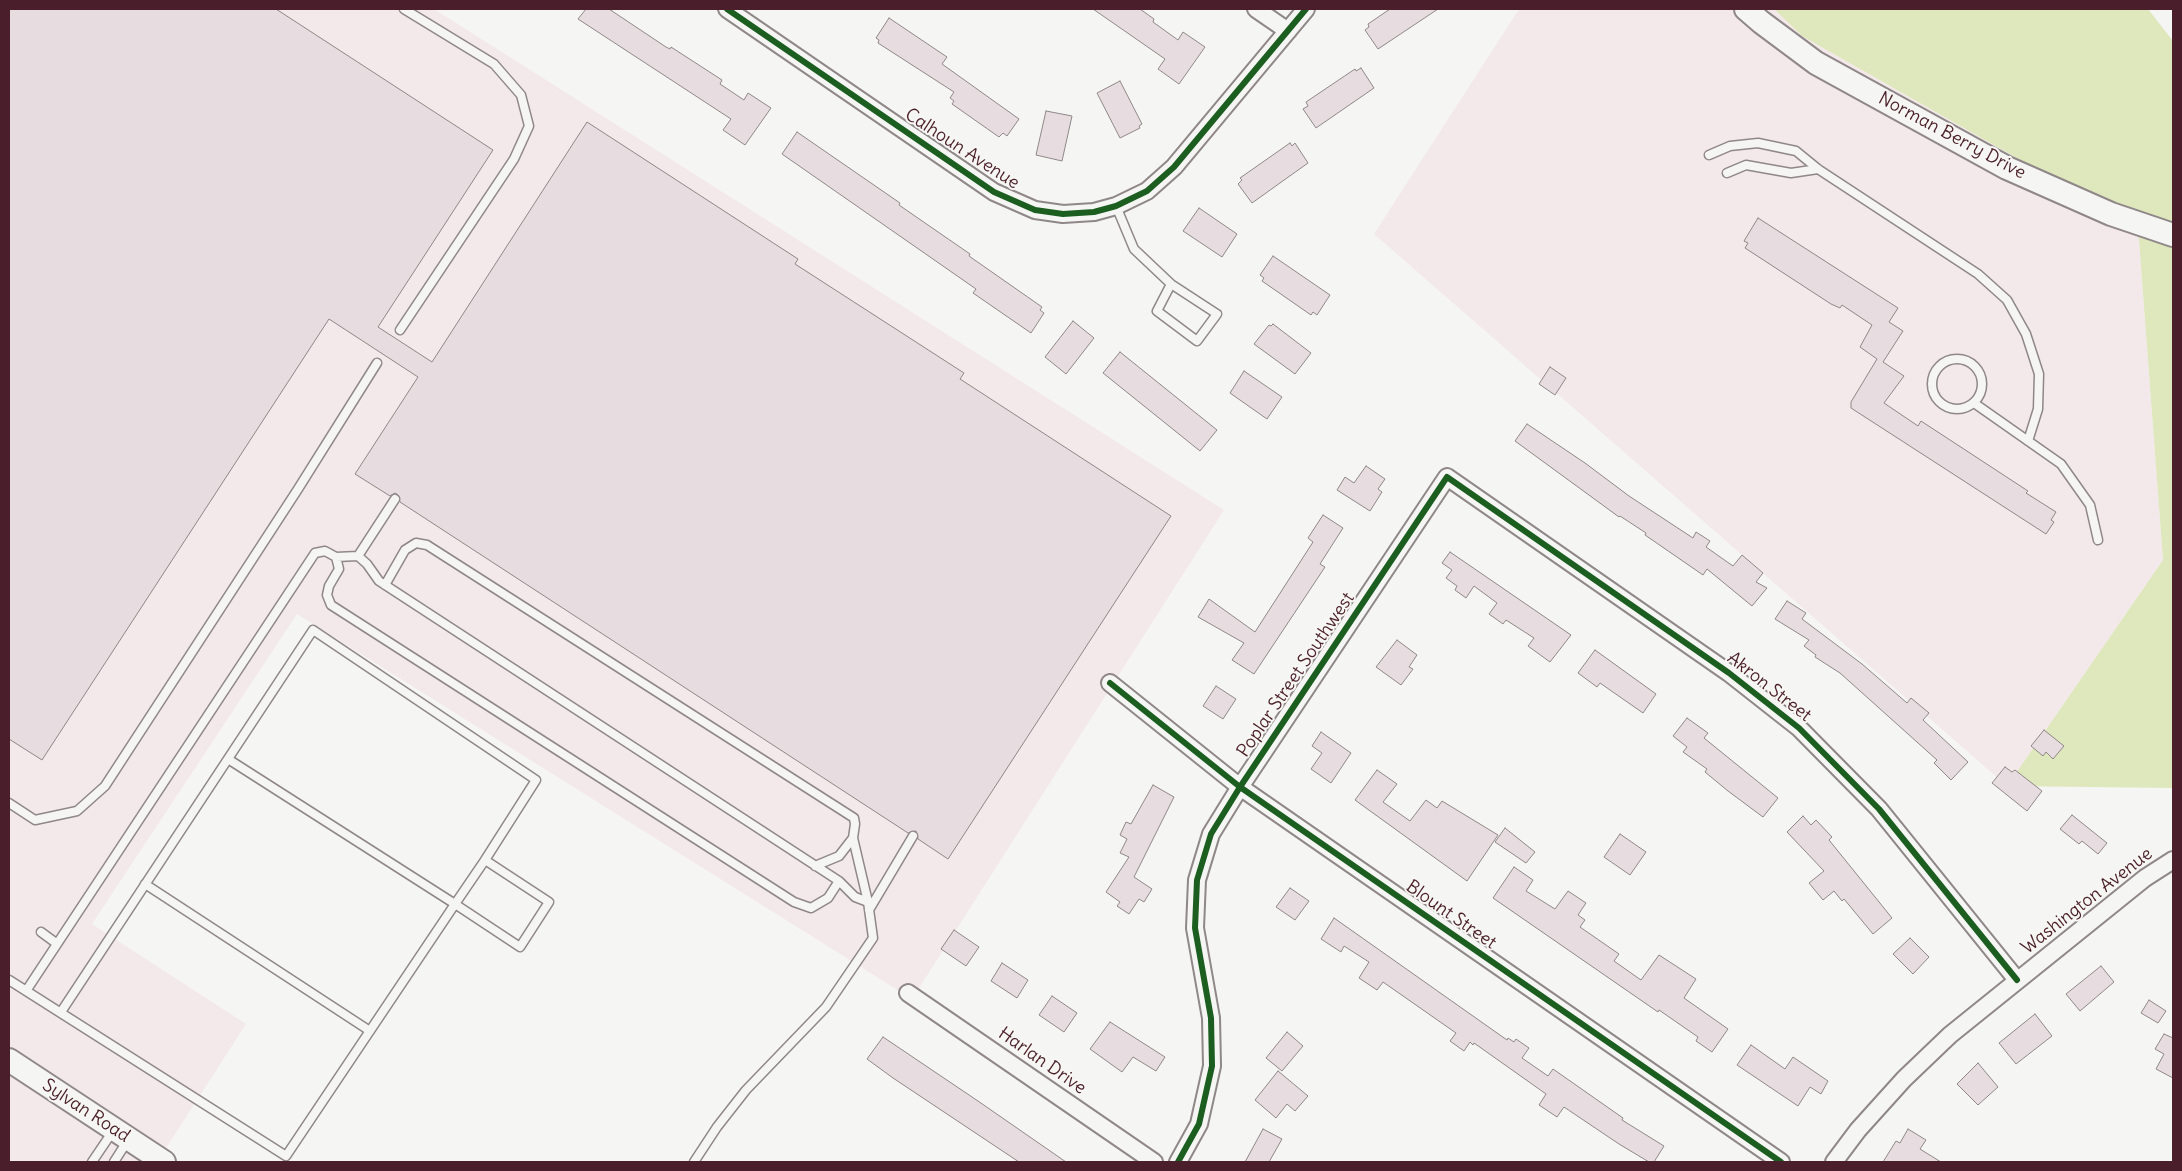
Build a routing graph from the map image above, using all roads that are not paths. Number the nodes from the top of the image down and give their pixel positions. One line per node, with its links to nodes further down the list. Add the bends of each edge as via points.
1 (404, 9): 13 (lane, via 494,64 521,95 528,126 514,159)
2 (727, 9): 10 (street, Calhoun Avenue, via 994,192 1035,210 1063,214 1094,212)
3 (1256, 9): 6 (street)
4 (1306, 9): 6 (street, Calhoun Avenue)
5 (1746, 9): 11 (main road, Norman Berry Drive, via 1816,62 2007,168 2111,214)
6 (1288, 31): 10 (street, Calhoun Avenue, via 1174,167 1147,191)
7 (1709, 155): 8 (lane, via 1730,146 1758,143 1796,151)
8 (1818, 169): 9 (lane, via 1791,174 1746,165); 16 (lane, via 1978,274 2007,300 2026,334 2039,374 2038,409)
9 (1727, 173)
10 (1116, 206): 12 (lane, via 1134,248)
11 (2173, 235)
12 (1171, 284): 12 (lane, via 1157,312 1197,341 1217,314)
13 (400, 330)
14 (377, 363): 26 (lane, via 104,786 77,811 35,820)
15 (1974, 403): 15 (lane, via 1982,385 1981,375 1975,366 1957,358 1939,366 1931,384 1938,402 1956,410); 16 (lane)
16 (2028, 441): 19 (lane, via 2061,464 2079,486 2090,506)
17 (1447, 477): 25 (street, Poplar Street Southwest); 39 (street, Akron Street, via 1729,673 1799,728 1879,809)
18 (395, 499): 20 (lane)
19 (2098, 540)
20 (358, 556): 21 (lane); 22 (lane)
21 (336, 557): 32 (lane, via 339,569 327,595 331,605 794,902 811,908 828,898); 37 (lane, via 325,551 315,554)
22 (385, 585): 28 (lane, via 405,550 416,543 427,545 854,818); 31 (lane)
23 (1110, 683): 25 (street, Blount Street)
24 (228, 759): 29 (lane, via 313,630 536,780); 33 (lane); 34 (lane)
25 (1240, 787): 51 (street, Poplar Street Southwest, via 1211,834 1197,880 1194,928 1211,1018 1212,1066 1199,1124); 52 (street, Blount Street)
26 (9, 803)
27 (913, 836): 35 (lane)
28 (853, 838): 31 (lane, via 839,856); 35 (lane)
29 (485, 860): 34 (lane); 34 (lane, via 549,902 520,947)
30 (2173, 860): 39 (street, Washington Avenue, via 2144,878)
31 (816, 866): 32 (lane)
32 (839, 881): 35 (lane)
33 (146, 884): 42 (lane); 43 (lane)
34 (455, 904): 43 (lane)
35 (869, 906): 49 (lane, via 873,938 858,961 826,1007 746,1090)
36 (40, 932): 37 (lane)
37 (56, 943): 40 (lane)
38 (9, 980): 40 (lane)
39 (2017, 980): 53 (street, Washington Avenue, via 1904,1078)
40 (26, 990): 42 (lane)
41 (908, 993): 50 (street, Harlan Drive)
42 (61, 1012): 43 (lane, via 286,1156)
43 (370, 1031)
44 (9, 1060): 45 (main road, Sylvan Road)
45 (121, 1134): 46 (lane); 47 (lane); 48 (main road, Sylvan Road)
46 (92, 1162)
47 (114, 1162)
48 (164, 1162)
49 (694, 1162)
50 (1154, 1162)
51 (1178, 1162)
52 (1781, 1162)
53 (1834, 1162)

